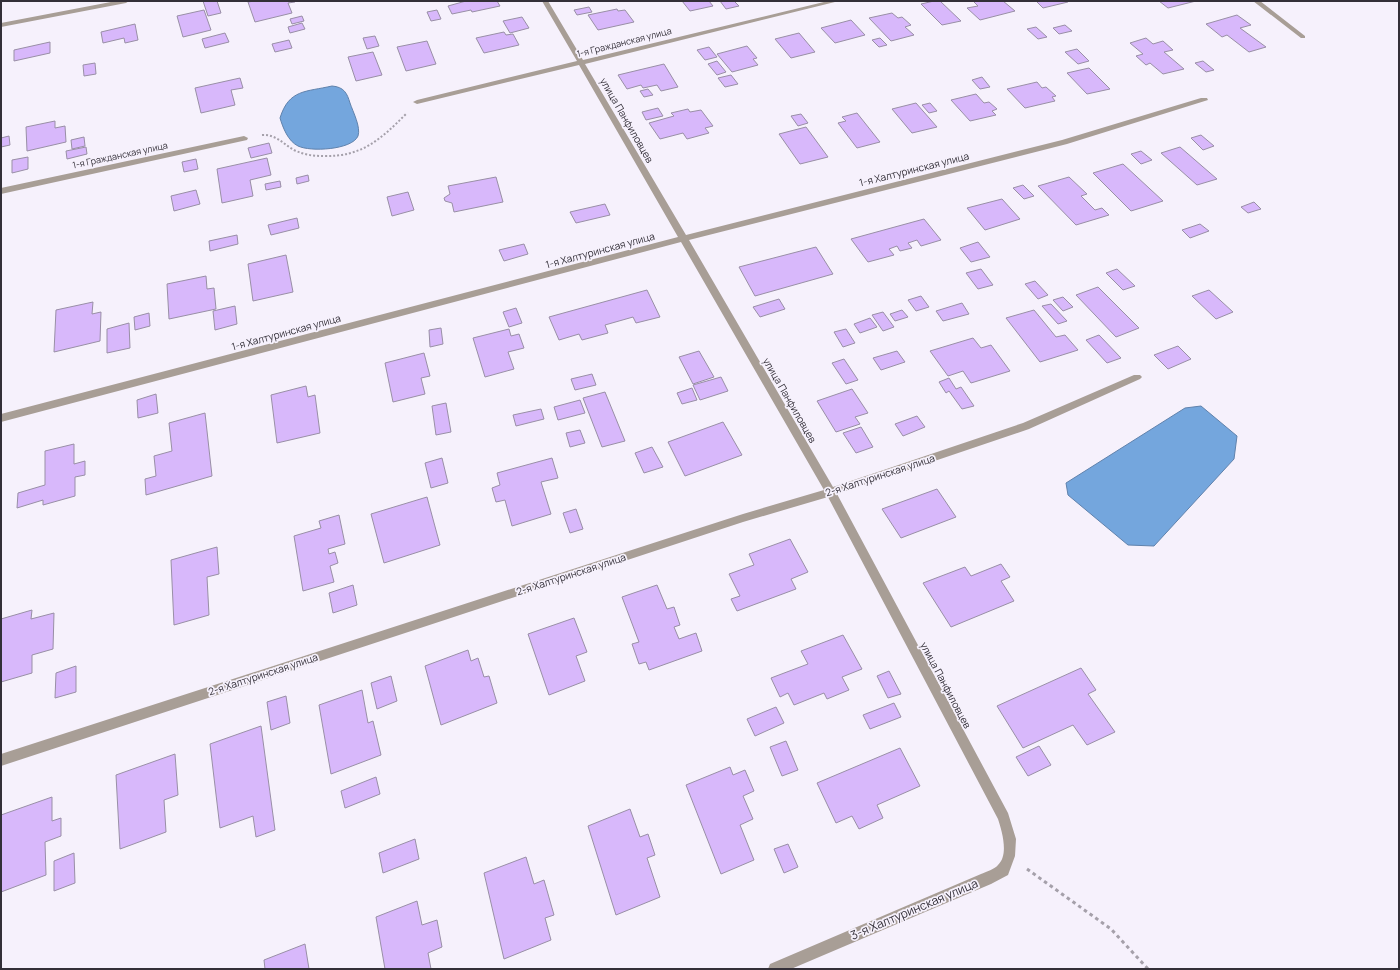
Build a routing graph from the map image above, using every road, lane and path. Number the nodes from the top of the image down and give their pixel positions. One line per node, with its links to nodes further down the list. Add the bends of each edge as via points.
1 (126, 1): 5 (street)
2 (545, 1): 7 (street, улица Панфиловцев)
3 (836, 1): 7 (street, 1-я Гражданская улица)
4 (1256, 1): 6 (street)
5 (1, 25)
6 (1302, 37)
7 (581, 63): 9 (street, 1-я Гражданская улица); 12 (street, улица Панфиловцев)
8 (1204, 100): 12 (street, 1-я Халтуринская улица, via 1064,142)
9 (417, 102): 10 (path, via 397,124 366,148 356,152 320,157 304,155 277,137 266,134)
10 (244, 138): 11 (street, 1-я Гражданская улица)
11 (1, 191)
12 (683, 239): 14 (street, 1-я Халтуринская улица); 15 (street, улица Панфиловцев)
13 (1137, 377): 15 (street, 2-я Халтуринская улица, via 1026,426)
14 (1, 418)
15 (831, 492): 16 (street, 2-я Халтуринская улица, via 743,518); 17 (street, улица Панфиловцев)
16 (1, 760)
17 (1004, 817): 18 (street, 3-я Халтуринская улица, via 1010,839)
18 (1008, 856): 19 (street, 3-я Халтуринская улица, via 1002,870 986,879); 20 (path, via 1111,929)
19 (775, 969)
20 (1148, 969)

